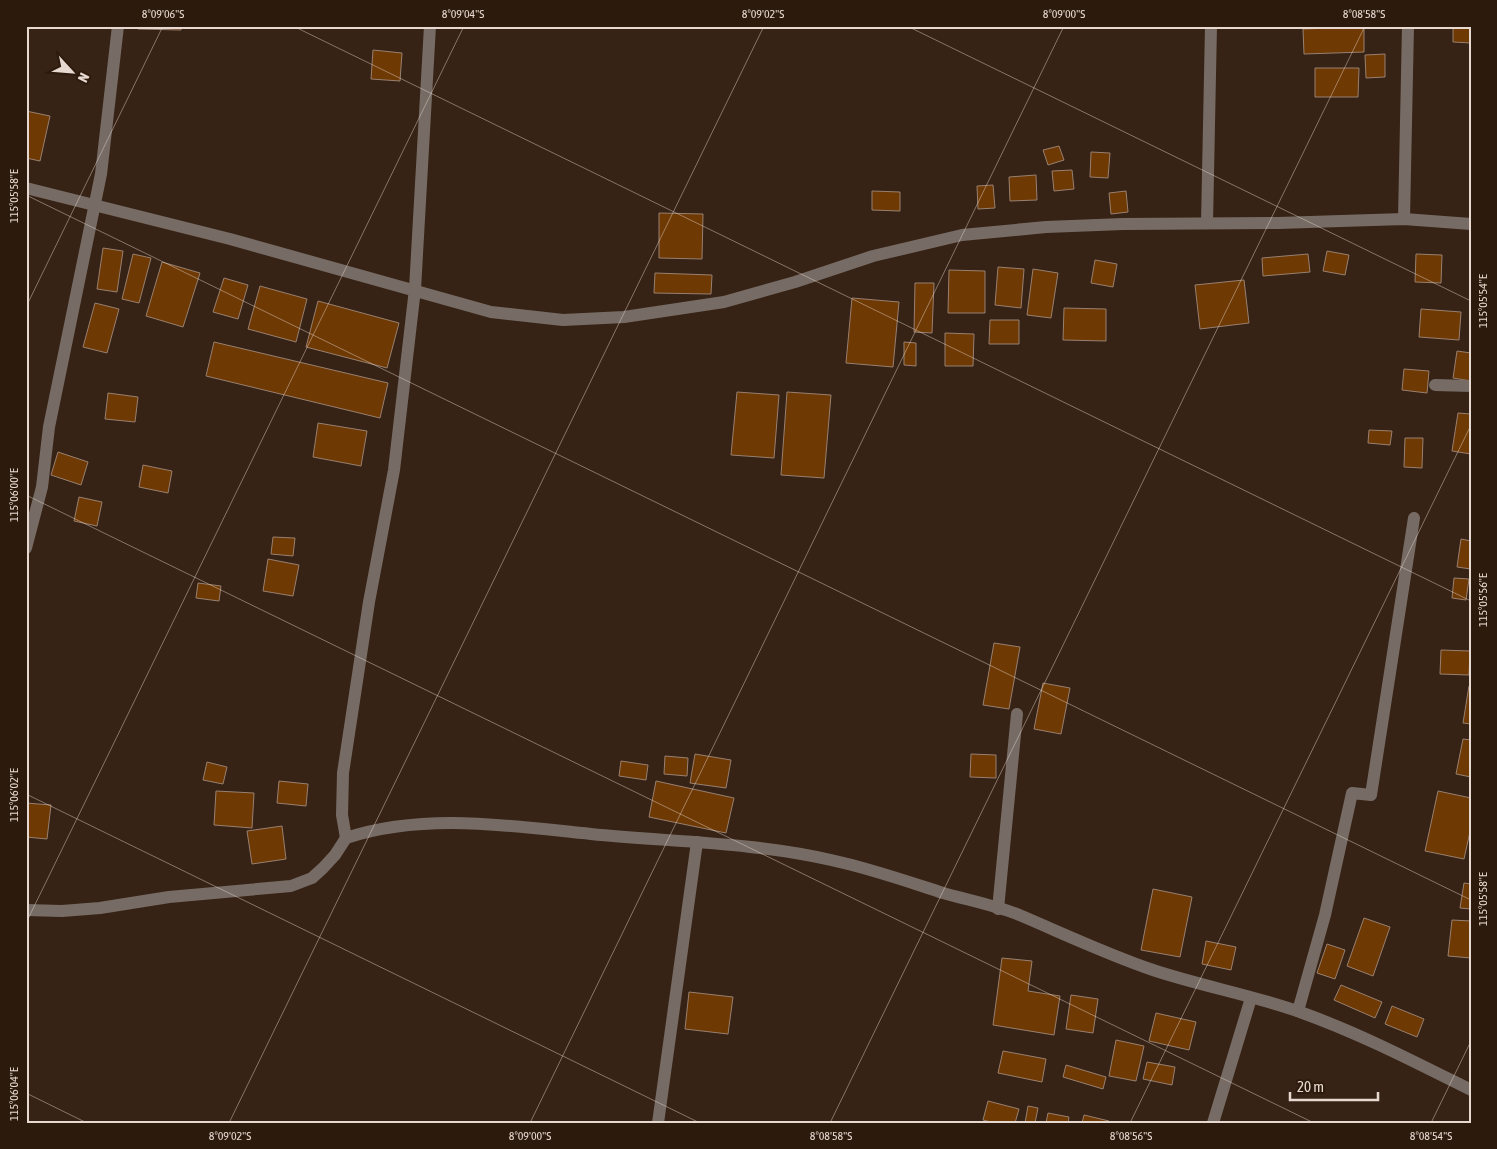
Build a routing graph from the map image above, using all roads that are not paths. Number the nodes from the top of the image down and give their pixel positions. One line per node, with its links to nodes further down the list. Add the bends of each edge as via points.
1 (118, 26): 6 (street)
2 (430, 26): 10 (street)
3 (1211, 26): 8 (street)
4 (1408, 26): 7 (street)
5 (26, 188): 6 (street)
6 (95, 205): 10 (street); 14 (street, via 49,427 42,487)
7 (1404, 219): 8 (street); 9 (street)
8 (1208, 223): 10 (street, via 1046,227 962,235 873,256 724,302 624,317 563,320 491,312)
9 (1471, 224)
10 (415, 289): 16 (street, via 394,470 343,773 342,815)
11 (1435, 385): 12 (street)
12 (1471, 386)
13 (1414, 518): 21 (street, via 1371,795 1352,793)
14 (26, 548)
15 (1017, 714): 18 (street)
16 (346, 838): 17 (street, via 393,827 489,823); 19 (street, via 335,855 312,878 291,886 169,897 100,908)
17 (697, 842): 18 (street, via 827,859 875,870); 23 (street)
18 (998, 909): 20 (street, via 1144,967)
19 (26, 910)
20 (1251, 998): 21 (street); 24 (street)
21 (1298, 1011): 22 (street, via 1386,1048)
22 (1471, 1090)
23 (658, 1123)
24 (1213, 1123)

